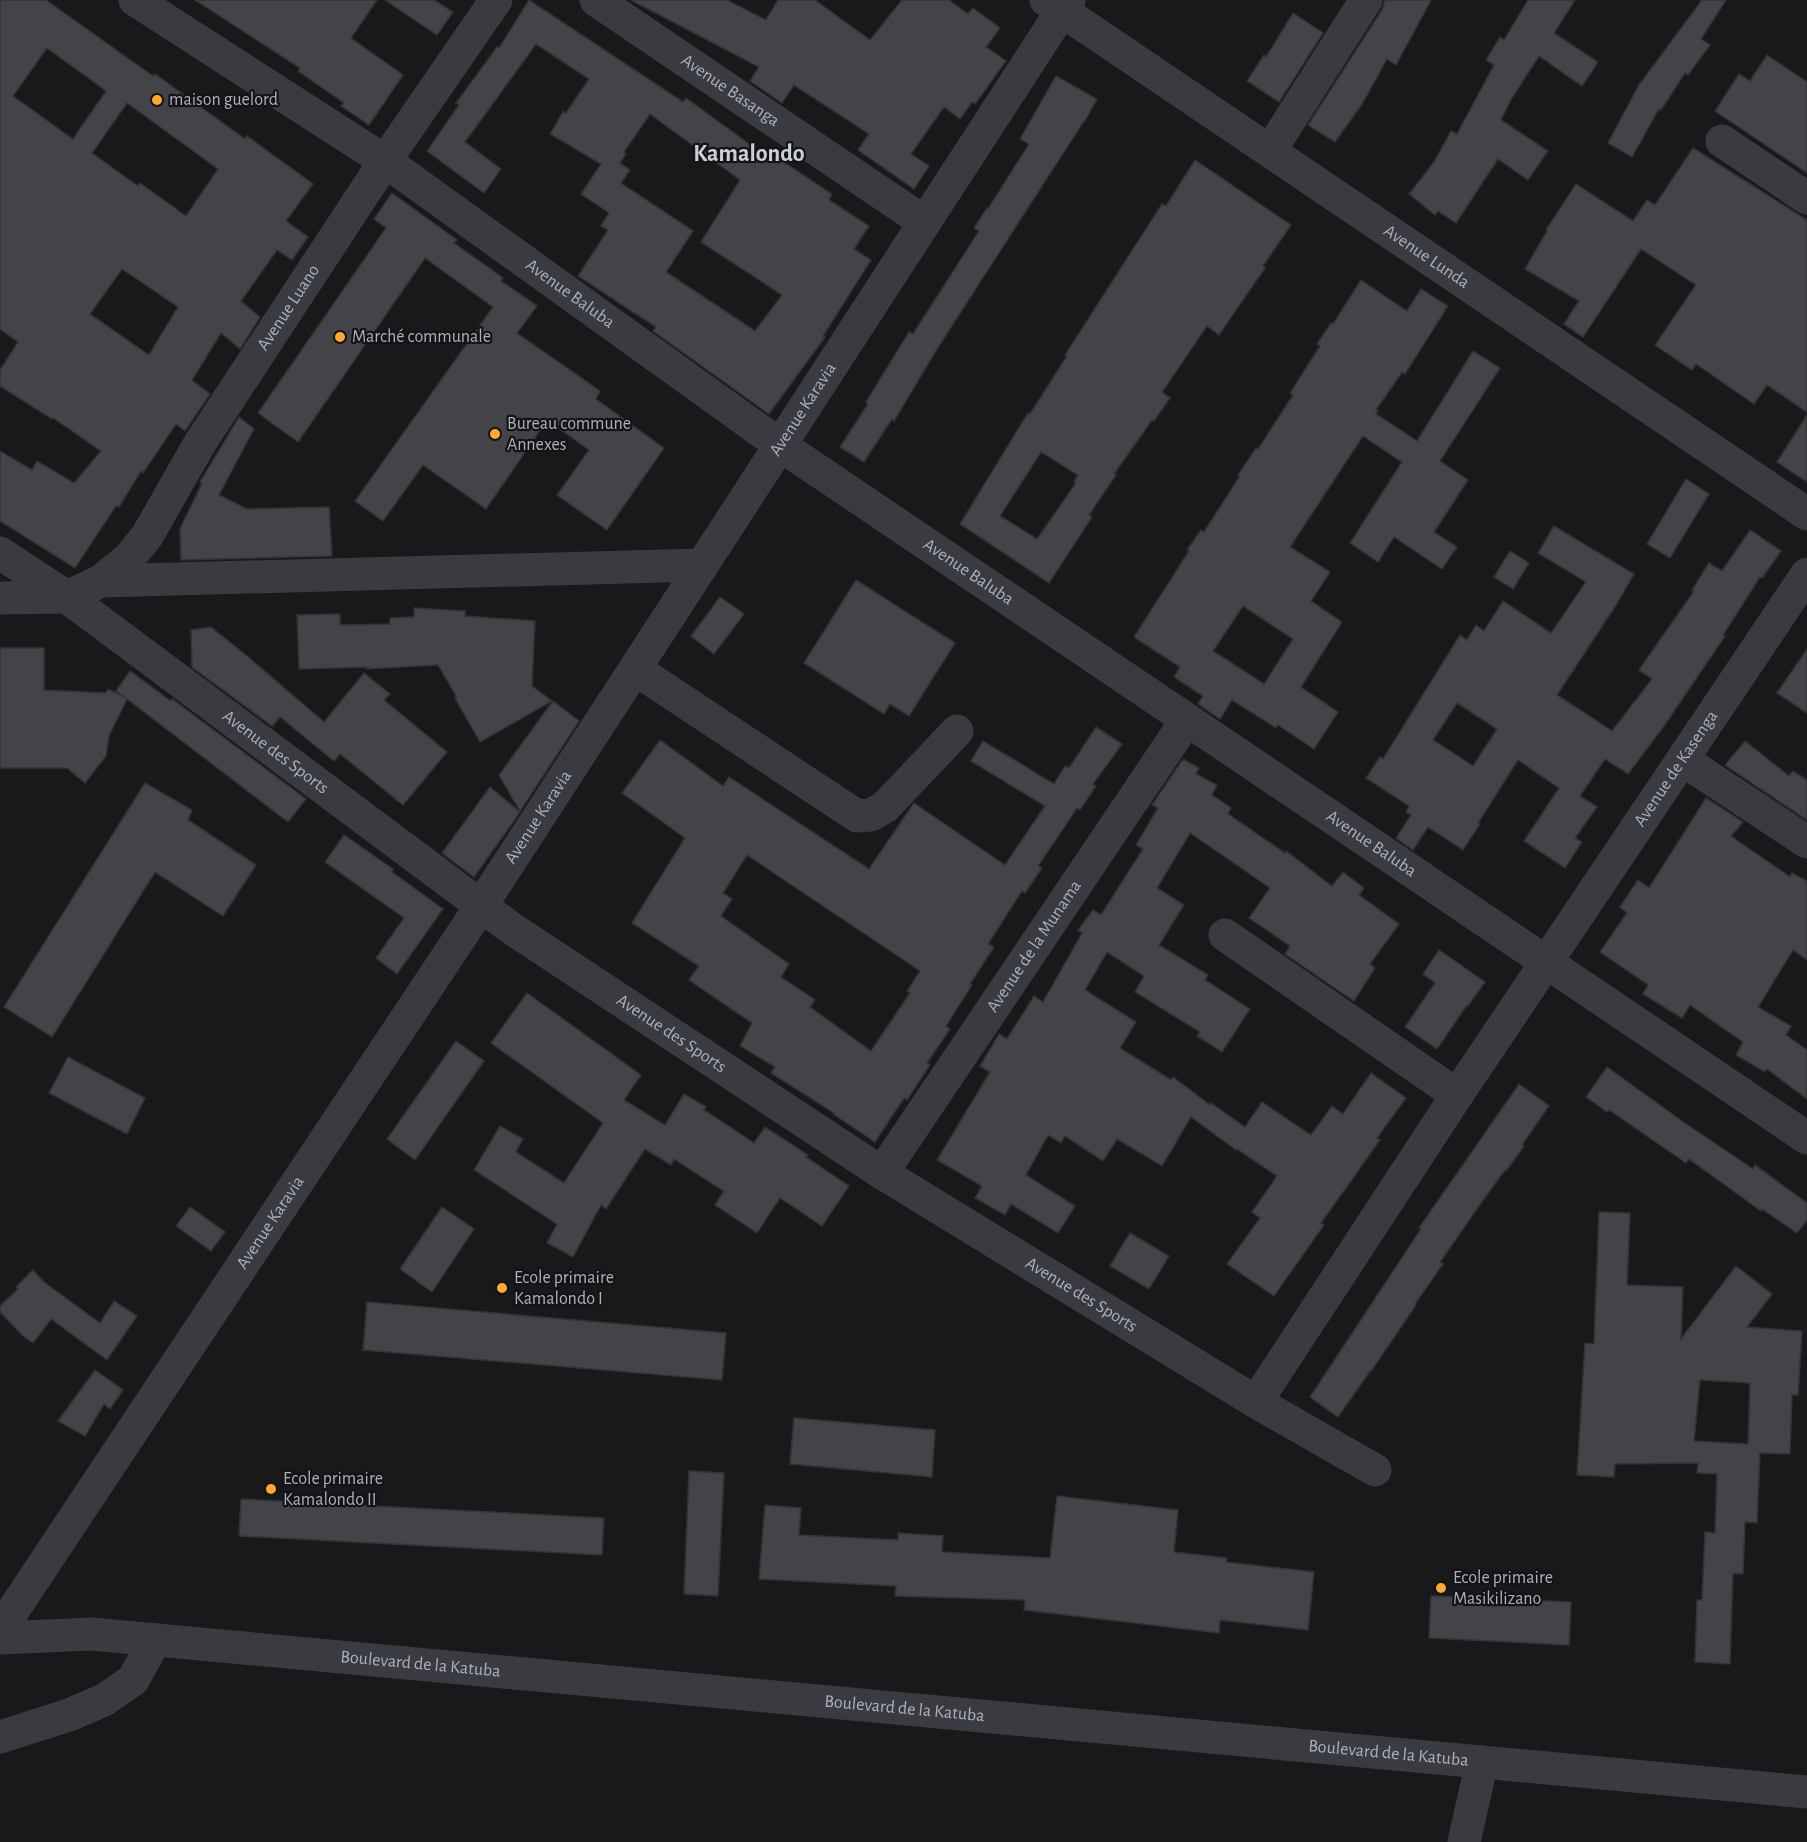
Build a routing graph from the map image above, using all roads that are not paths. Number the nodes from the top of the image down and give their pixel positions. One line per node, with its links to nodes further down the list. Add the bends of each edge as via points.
1 (135, 0): 8 (street, Avenue Baluba)
2 (496, 0): 8 (street, Avenue Luano)
3 (596, 0): 10 (street, Avenue Basanga)
4 (1366, 0): 7 (street)
5 (1059, 4): 7 (street, Avenue Lunda); 10 (street, Avenue Karavia)
6 (1722, 141): 9 (street)
7 (1270, 151): 12 (street, Avenue Lunda)
8 (386, 161): 11 (street, Avenue Baluba); 16 (street, Avenue Luano, via 200,443 147,536 129,558)
9 (1807, 198)
10 (924, 222): 11 (street, Avenue Karavia)
11 (780, 445): 14 (street, Avenue Karavia); 20 (street, Avenue Baluba)
12 (1807, 514)
13 (0, 553): 17 (street, Avenue des Sports)
14 (702, 565): 16 (street); 19 (street, Avenue Karavia)
15 (1807, 574): 22 (street, Avenue de Kasenga)
16 (101, 581): 17 (street, Avenue Luano)
17 (67, 597): 18 (street); 24 (street, Avenue des Sports)
18 (0, 598)
19 (635, 669): 21 (street, via 857,816 871,815 885,807); 24 (street, Avenue Karavia)
20 (1186, 721): 26 (street, Avenue Baluba); 29 (street, Avenue de la Munama)
21 (957, 731)
22 (1683, 760): 23 (street); 26 (street, Avenue de Kasenga)
23 (1807, 842)
24 (481, 906): 29 (street, Avenue des Sports); 32 (street, Avenue Karavia)
25 (1225, 935): 27 (street)
26 (1547, 963): 27 (street, Avenue de Kasenga); 28 (street, Avenue Baluba)
27 (1457, 1095): 30 (street, Avenue de Kasenga)
28 (1807, 1138)
29 (882, 1173): 30 (street, Avenue des Sports)
30 (1256, 1402): 31 (street, Avenue des Sports)
31 (1375, 1470)
32 (0, 1630)
33 (0, 1638): 34 (street, Boulevard de la Katuba, via 91,1634)
34 (155, 1640): 35 (street, via 133,1680 104,1700); 36 (street, Boulevard de la Katuba)
35 (0, 1737)
36 (1482, 1762): 37 (street, Boulevard de la Katuba); 38 (street)
37 (1807, 1792)
38 (1464, 1842)

